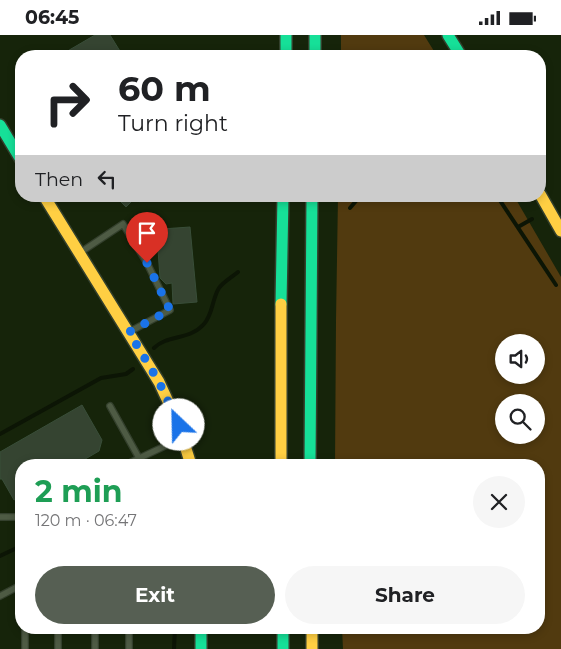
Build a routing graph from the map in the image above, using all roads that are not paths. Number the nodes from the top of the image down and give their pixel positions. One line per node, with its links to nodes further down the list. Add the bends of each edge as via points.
1 (286, 35): 4 (main road)
2 (315, 35): 5 (main road)
3 (448, 35): 6 (main road)
4 (286, 50)
5 (314, 50)
6 (457, 50)
7 (0, 125): 8 (main road)
8 (15, 149)
9 (48, 202): 14 (main road)
10 (283, 202): 20 (main road)
11 (312, 202): 21 (main road)
12 (545, 202): 13 (main road)
13 (561, 231)
14 (80, 252): 15 (main road); 15 (lane, via 123,224 147,263 170,310)
15 (129, 332): 17 (main road, via 159,382)
16 (110, 406): 18 (lane)
17 (185, 439): 18 (lane); 19 (main road)
18 (139, 458)
19 (190, 459)
20 (281, 459)
21 (310, 459)
22 (0, 517): 23 (lane)
23 (15, 517)
24 (15, 588): 25 (lane)
25 (0, 596)
26 (25, 634): 33 (lane)
27 (58, 634): 34 (lane)
28 (95, 634): 35 (lane)
29 (129, 634): 36 (lane)
30 (201, 634): 37 (main road)
31 (283, 634): 38 (main road)
32 (312, 634): 39 (main road)
33 (25, 649)
34 (58, 649)
35 (95, 649)
36 (130, 649)
37 (201, 649)
38 (284, 649)
39 (312, 649)

